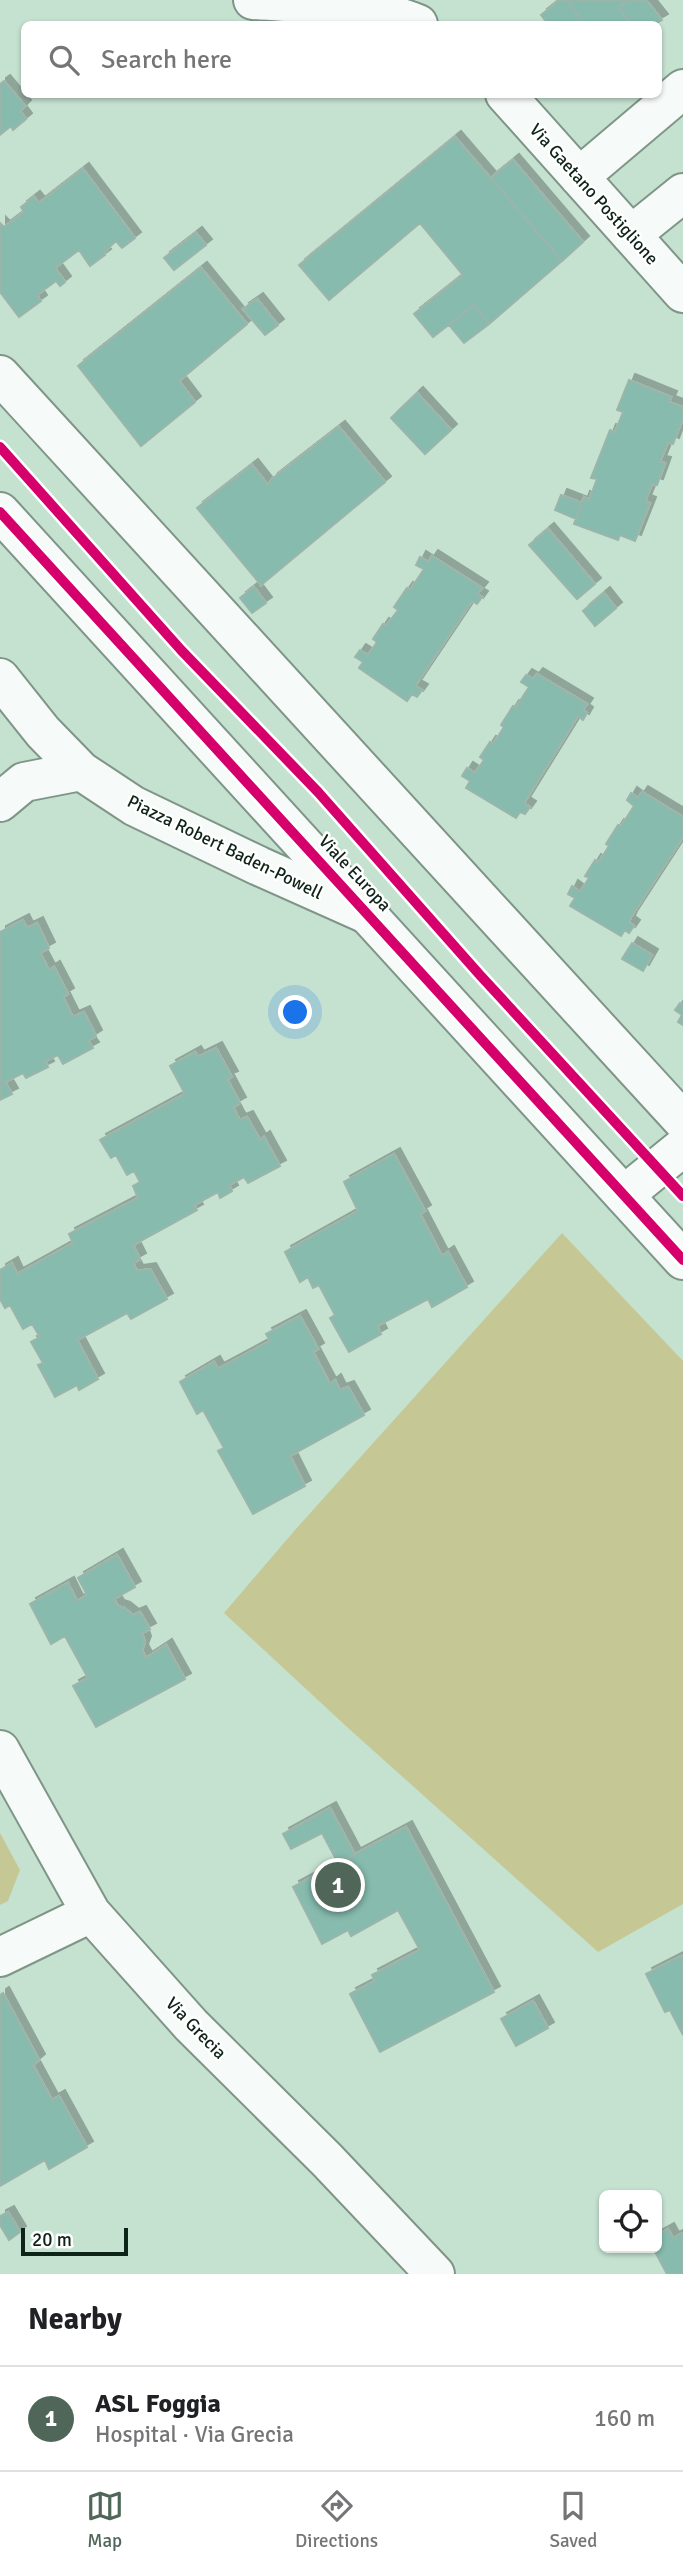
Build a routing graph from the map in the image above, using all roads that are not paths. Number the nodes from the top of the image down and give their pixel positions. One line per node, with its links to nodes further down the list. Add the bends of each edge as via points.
1 (253, 0): 2 (street, via 342,7)
2 (410, 21)
3 (683, 89): 5 (street)
4 (509, 98): 5 (street, Via Gaetano Postiglione)
5 (579, 177): 7 (street, Via Gaetano Postiglione)
6 (683, 193): 7 (street)
7 (631, 235): 8 (street, Via Gaetano Postiglione)
8 (683, 293)
9 (0, 375): 15 (street)
10 (0, 512): 14 (street, Viale Europa)
11 (0, 678): 12 (street, Piazza Robert Baden-Powell)
12 (81, 771): 13 (street, via 24,782); 14 (street, Piazza Robert Baden-Powell, via 134,806)
13 (0, 802)
14 (371, 916): 17 (street, Viale Europa)
15 (683, 1121)
16 (683, 1147): 17 (street)
17 (624, 1195): 18 (street, Viale Europa)
18 (683, 1260)
19 (0, 1750): 20 (street, Via Grecia)
20 (91, 1913): 21 (street); 22 (street, Via Grecia, via 191,2025)
21 (0, 1958)
22 (435, 2274)

